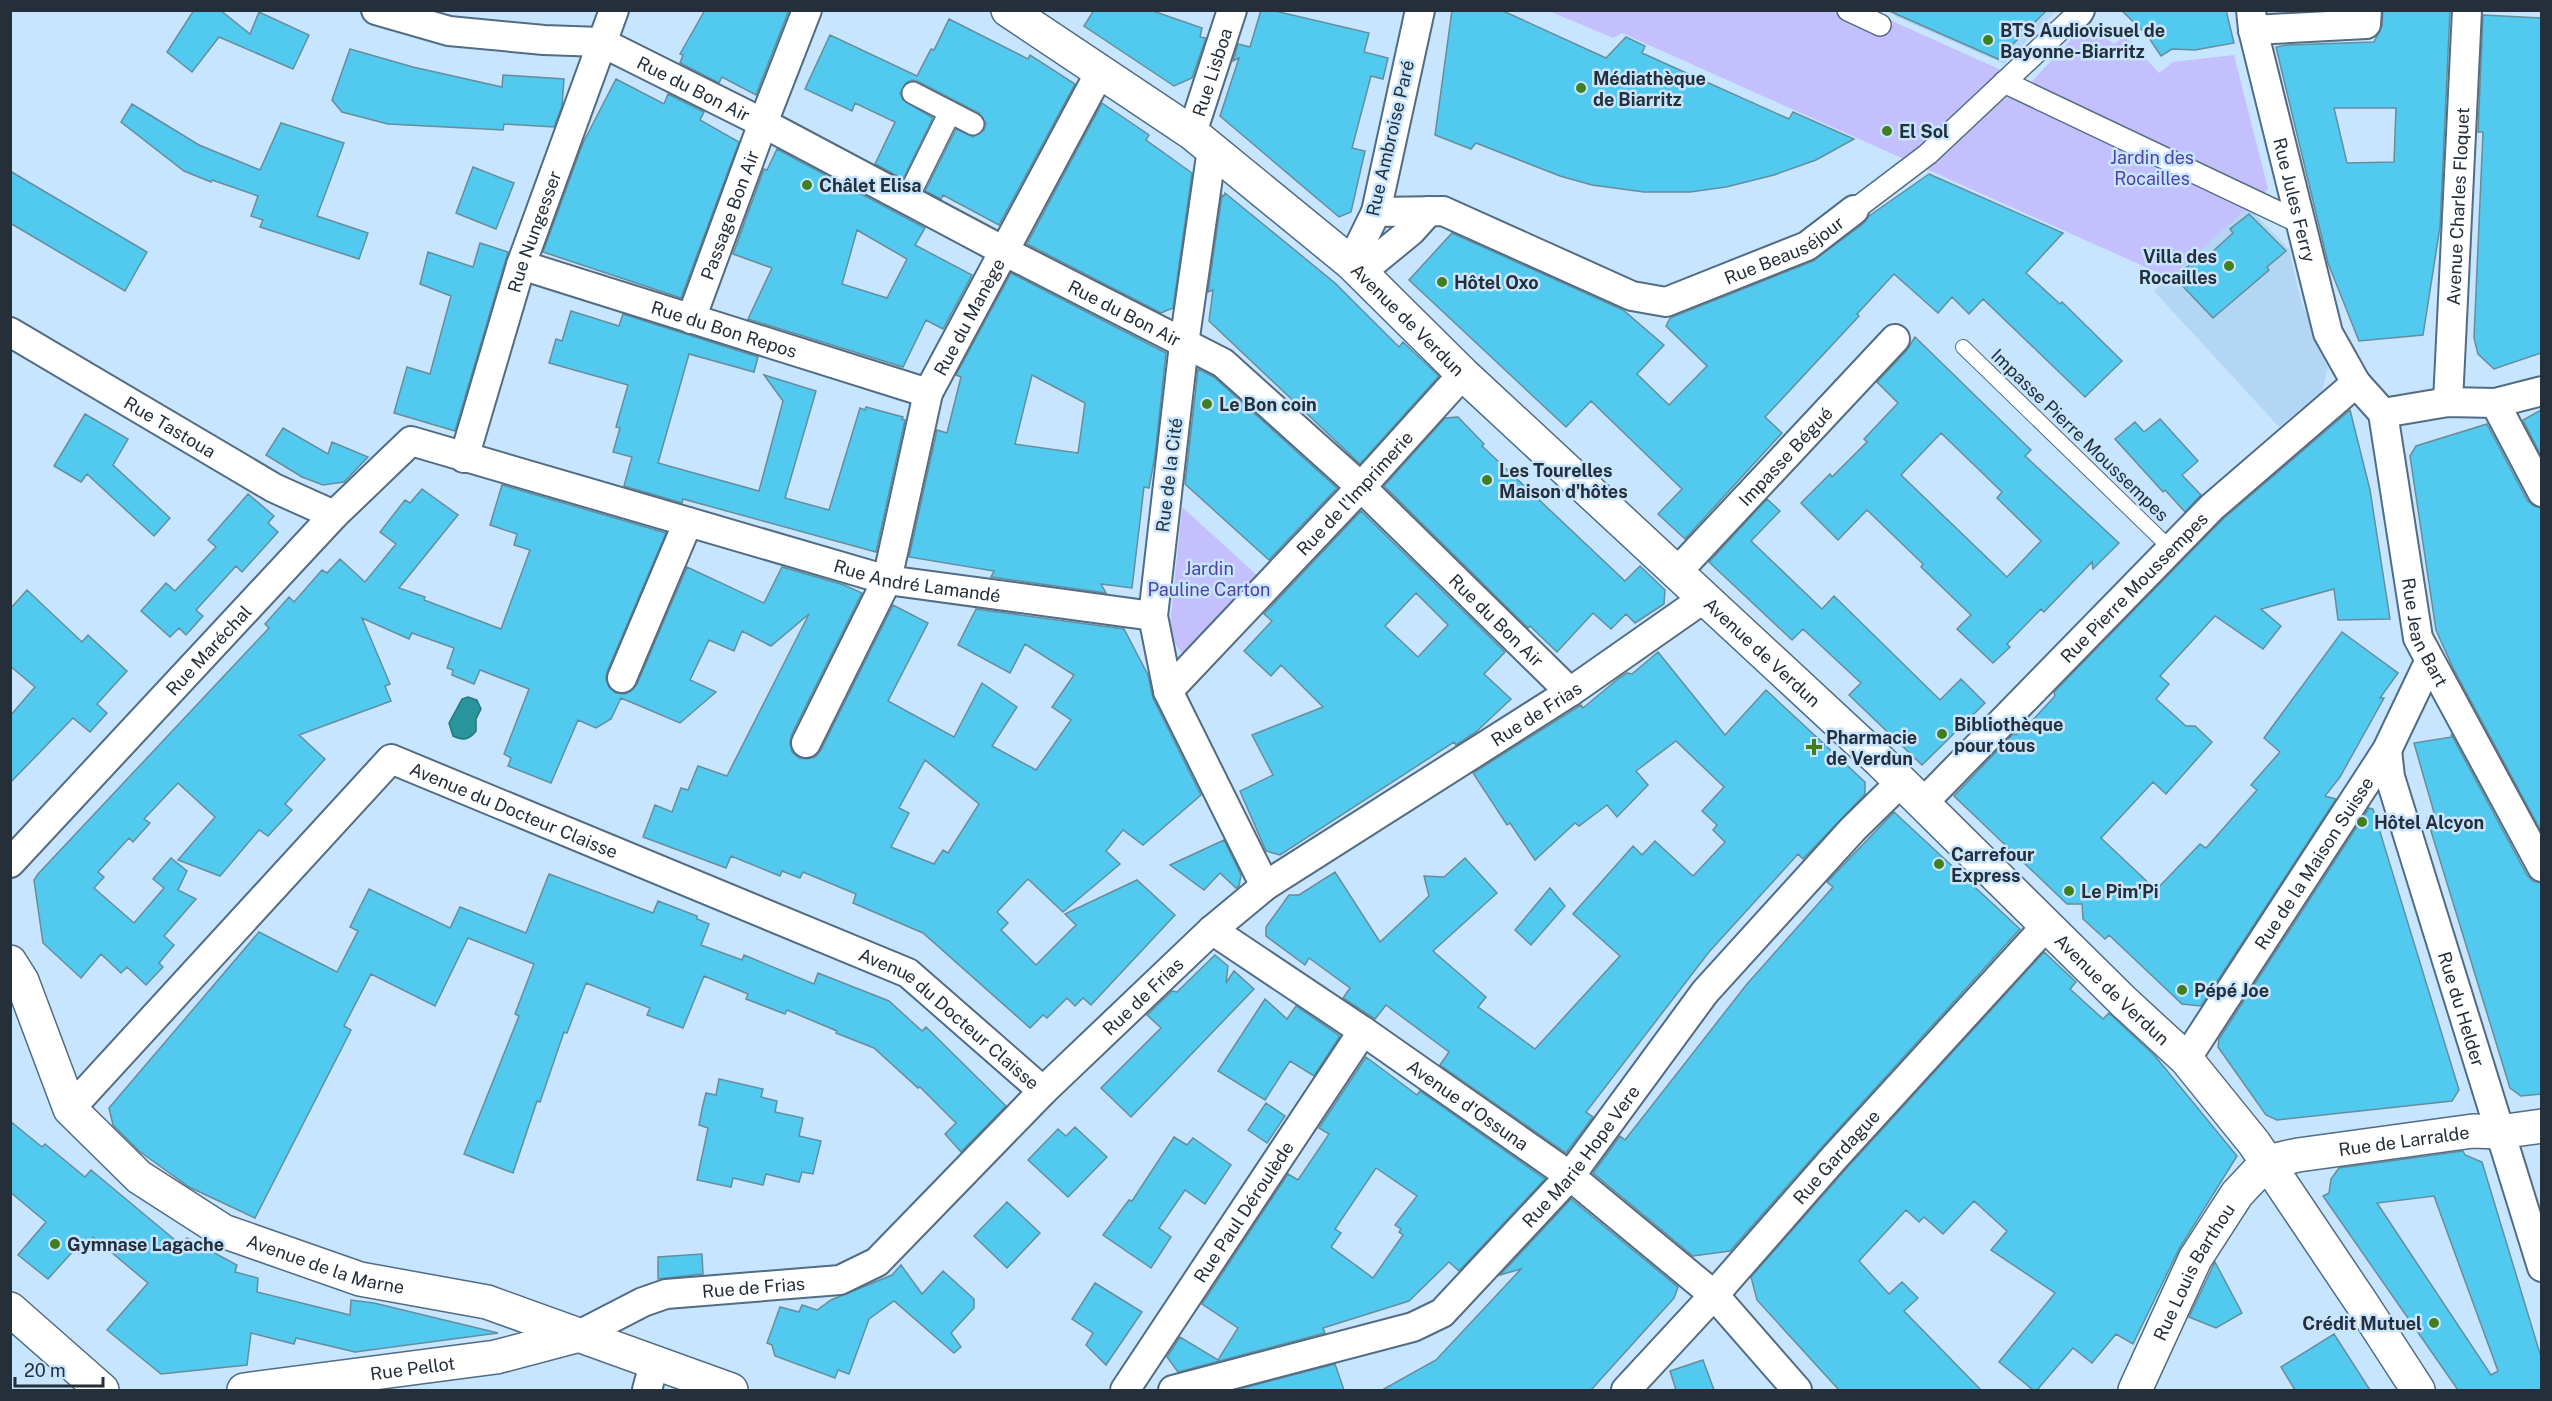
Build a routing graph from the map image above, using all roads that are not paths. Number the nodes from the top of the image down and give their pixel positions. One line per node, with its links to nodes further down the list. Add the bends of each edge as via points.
1 (376, 10): 13 (street, via 449,31)
2 (614, 10): 13 (street, Rue Nungesser)
3 (807, 10): 18 (street, Passage Bon Air)
4 (1232, 10): 20 (street, Rue Lisboa)
5 (1420, 10): 24 (street, Rue Ambroise Paré)
6 (1848, 10): 12 (street)
7 (2367, 10): 11 (street, via 2366,24)
8 (2467, 10): 38 (street, Avenue Charles Floquet)
9 (1015, 12): 14 (main road, Avenue de Verdun)
10 (2079, 12): 15 (street, Rue Beauséjour)
11 (2252, 20): 25 (street, Rue Jules Ferry)
12 (1880, 25)
13 (601, 42): 18 (street, Rue du Bon Air); 28 (street, Rue Nungesser)
14 (1100, 72): 20 (main road, Avenue de Verdun); 26 (street, Rue du Manège)
15 (2004, 82): 22 (street, Rue Beauséjour, via 1928,154); 25 (street)
16 (913, 93): 17 (street)
17 (950, 112): 19 (street); 21 (street)
18 (763, 123): 21 (street, Rue du Bon Air); 29 (street, Passage Bon Air)
19 (973, 124)
20 (1202, 141): 27 (main road, Avenue de Verdun); 32 (street, Rue de la Cité)
21 (907, 199): 26 (street, Rue du Bon Air)
22 (1854, 210): 23 (street, Rue Beauséjour, via 1807,246 1666,302 1632,296 1443,211)
23 (1429, 211): 24 (street, Rue Beauséjour); 27 (street, via 1372,263)
24 (1376, 212): 27 (street, Rue Ambroise Paré)
25 (2301, 223): 35 (street, Rue Jules Ferry, via 2328,333)
26 (1004, 251): 32 (street, Rue du Bon Air); 37 (street, Rue du Manège)
27 (1351, 263): 34 (main road, Avenue de Verdun)
28 (521, 265): 29 (street, Rue du Bon Repos); 42 (street, Rue Nungesser)
29 (691, 319): 37 (street, Rue du Bon Repos)
30 (10, 332): 45 (street, Rue Tastoua, via 274,488)
31 (1894, 339): 48 (street, Impasse Bégué)
32 (1184, 344): 43 (street, Rue du Bon Air, via 1223,363); 51 (street, Rue de la Cité)
33 (1963, 347): 47 (lane, Impasse Pierre Moussempes)
34 (1463, 374): 43 (street, Rue de l'Imprimerie); 48 (main road, Avenue de Verdun)
35 (2356, 383): 40 (street); 47 (street, Rue Pierre Moussempes, via 2212,507)
36 (2541, 392): 39 (street)
37 (928, 393): 49 (street, Rue du Manège)
38 (2448, 402): 39 (street); 40 (street)
39 (2495, 403): 44 (street)
40 (2383, 413): 52 (street, Rue Jean Bart, via 2418,638)
41 (411, 441): 42 (street, Rue André Lamandé); 45 (street, Rue Maréchal)
42 (464, 458): 46 (street, Rue André Lamandé)
43 (1361, 487): 54 (street, Rue de l'Imprimerie); 55 (street, Rue du Bon Air)
44 (2541, 492)
45 (334, 515): 59 (street, Rue Maréchal)
46 (688, 522): 49 (street, Rue André Lamandé); 53 (street)
47 (2171, 549): 58 (street, Rue Pierre Moussempes)
48 (1676, 573): 50 (main road, Avenue de Verdun)
49 (887, 580): 51 (street, Rue André Lamandé); 56 (street, Rue du Manège)
50 (1704, 599): 55 (street, Rue de Frias); 58 (main road, Avenue de Verdun)
51 (1153, 616): 54 (street, Rue de la Cité)
52 (2429, 662): 57 (street, Rue de la Maison Suisse); 60 (street, Rue Jean Bart)
53 (622, 678)
54 (1168, 691): 61 (street, Rue de la Cité)
55 (1570, 692): 61 (street, Rue de Frias)
56 (806, 743)
57 (2387, 750): 66 (street, Rue de la Maison Suisse); 70 (street, Rue du Helder, via 2390,777)
58 (1911, 794): 62 (main road, Avenue de Verdun); 72 (street, Rue Marie Hope Vere, via 1853,829 1705,992)
59 (10, 863)
60 (2541, 867)
61 (1265, 886): 63 (street, Rue de Frias)
62 (2046, 926): 66 (main road, Avenue de Verdun); 74 (street, Rue Gardague)
63 (1212, 930): 65 (street, Avenue d'Ossuna); 67 (street, Rue de Frias)
64 (10, 962): 68 (main road, Avenue de la Marne, via 22,981)
65 (1363, 1031): 72 (street, Avenue d'Ossuna); 81 (street, Rue Paul Déroulède)
66 (2186, 1059): 71 (main road, Avenue de Verdun)
67 (1043, 1091): 68 (street, Avenue du Docteur Claisse, via 908,973 391,759); 76 (street, Rue de Frias, via 877,1262 840,1280 666,1294)
68 (70, 1109): 76 (main road, Avenue de la Marne, via 139,1177 223,1231 360,1279 486,1302)
69 (2541, 1126): 70 (main road, Rue de Larralde)
70 (2499, 1132): 71 (main road, Rue de Larralde, via 2473,1131); 73 (street, Rue du Helder)
71 (2267, 1162): 85 (main road, Rue Louis Barthou, via 2237,1194 2195,1259); 86 (main road, Avenue de Verdun)
72 (1570, 1176): 74 (street, Avenue d'Ossuna); 82 (street, Rue Marie Hope Vere, via 1442,1313 1413,1327)
73 (2541, 1267)
74 (1714, 1294): 83 (street, Rue Gardague); 84 (street, Avenue d'Ossuna)
75 (10, 1309): 78 (main road)
76 (579, 1335): 77 (main road, Avenue de la Marne); 79 (main road, Rue Pellot, via 496,1357)
77 (651, 1377): 80 (main road, Avenue de la Marne)
78 (102, 1390)
79 (244, 1390)
80 (731, 1390)
81 (1125, 1390)
82 (1173, 1390)
83 (1626, 1390)
84 (1797, 1390)
85 (2135, 1390)
86 (2418, 1390)

